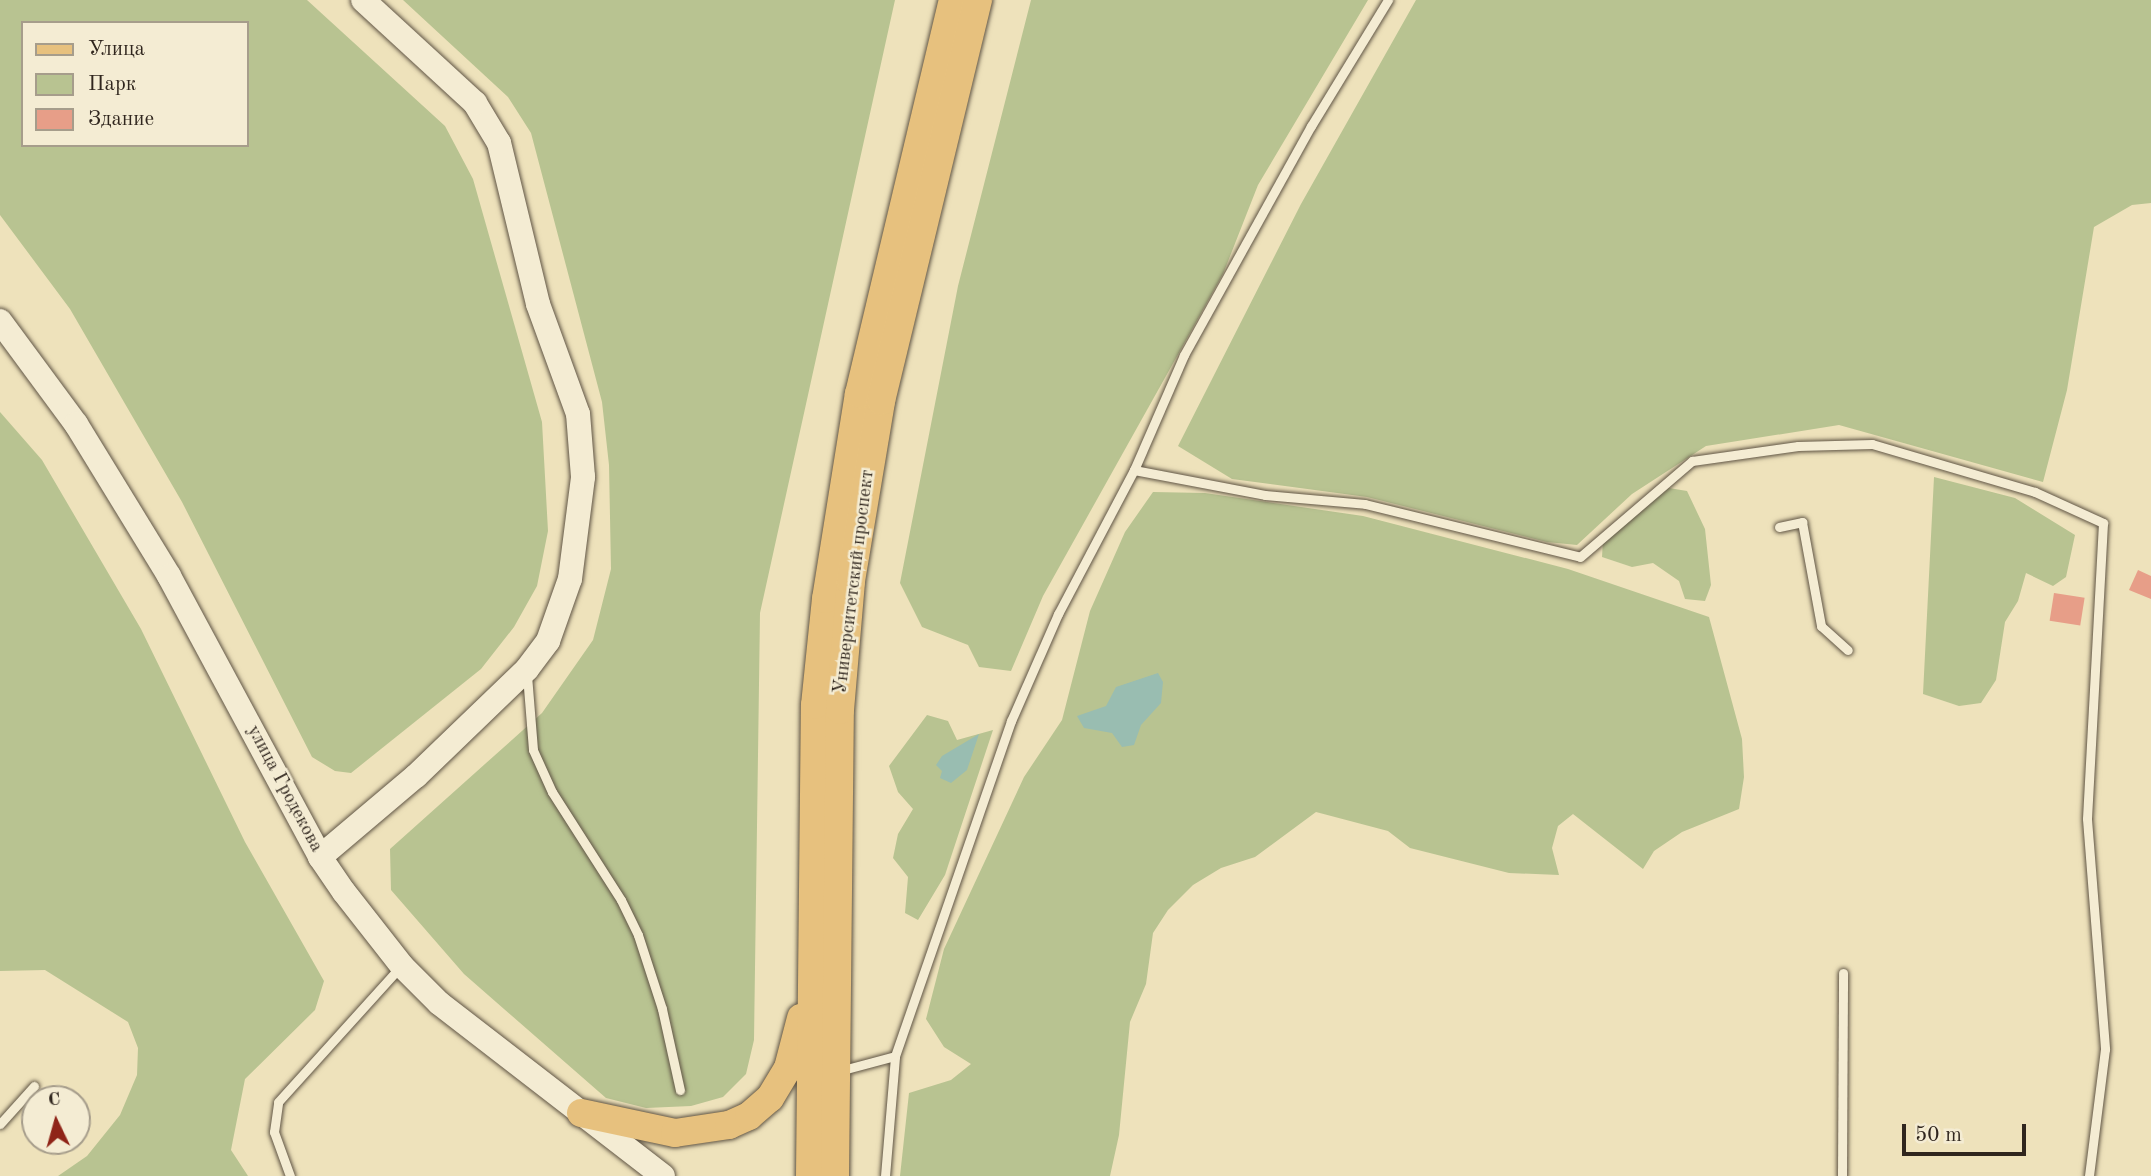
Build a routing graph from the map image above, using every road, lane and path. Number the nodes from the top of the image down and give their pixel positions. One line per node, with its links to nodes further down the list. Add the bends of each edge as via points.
1 (363, 0): 10 (main road, via 475,103 499,143 538,304 578,414 583,477 570,579 548,641)
2 (953, 0): 5 (main road, Университетский проспект)
3 (978, 0): 5 (main road, Университетский проспект)
4 (1388, 0): 7 (lane, via 1311,126 1184,355)
5 (945, 74): 13 (main road, Университетский проспект, via 859,394 828,586 815,705); 16 (main road, Университетский проспект, via 851,581 840,710)
6 (0, 321): 11 (main road, улица Гродекова, via 76,424 169,576)
7 (1134, 470): 15 (lane, via 1058,614 1012,720); 27 (lane, via 1265,495 1365,503 1580,558 1692,461 1798,446 1872,444 2035,492 2103,523 2087,819 2105,1049)
8 (1779, 527): 9 (lane, via 1802,522 1821,626)
9 (1848, 650)
10 (527, 670): 11 (main road, via 416,776); 17 (lane, via 533,750 552,793 621,900 638,935 662,1009)
11 (320, 857): 12 (main road, улица Гродекова)
12 (402, 965): 19 (main road, улица Гродекова, via 480,1038); 21 (lane, via 278,1102 274,1132)
13 (813, 971): 19 (main road, via 788,1068 770,1098 749,1116 709,1131 675,1133); 23 (main road, Университетский проспект)
14 (1843, 973): 26 (lane)
15 (895, 1056): 16 (lane); 25 (lane)
16 (835, 1072): 24 (main road, Университетский проспект)
17 (680, 1090)
18 (21, 1101): 20 (lane)
19 (580, 1113): 22 (main road, улица Гродекова)
20 (0, 1124)
21 (290, 1176)
22 (663, 1176)
23 (810, 1176)
24 (835, 1176)
25 (884, 1176)
26 (1842, 1176)
27 (2089, 1176)

